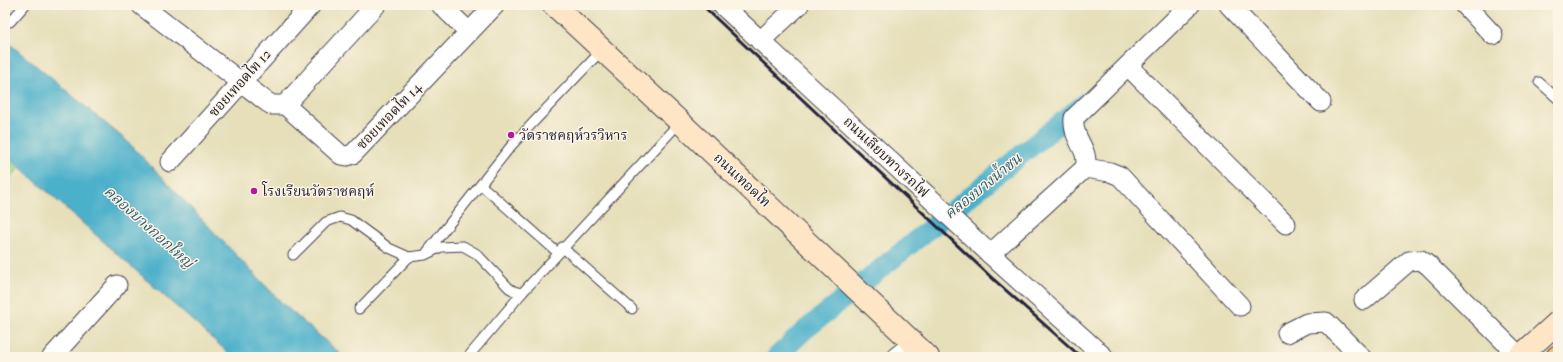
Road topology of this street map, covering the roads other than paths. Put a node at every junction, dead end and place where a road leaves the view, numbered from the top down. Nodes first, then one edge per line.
1 (25, 5) edge
2 (141, 5) edge
3 (310, 5) edge
4 (376, 5) edge
5 (441, 5) edge
6 (495, 5) edge
7 (554, 5) edge
8 (722, 5) edge
9 (798, 5) edge
10 (1190, 5) edge
11 (1229, 5) edge
12 (1466, 5) edge
13 (10, 22) dead end
14 (469, 32) junction
15 (1493, 35) dead end
16 (760, 41) junction
17 (602, 50) junction
18 (1128, 66) junction
19 (240, 82) junction
20 (1539, 82) dead end
21 (1558, 99) edge
22 (1321, 102) dead end
23 (278, 105) junction
24 (680, 122) junction
25 (170, 162) dead end
26 (1085, 168) junction
27 (481, 185) junction
28 (1286, 224) dead end
29 (560, 250) junction
30 (990, 254) junction
31 (293, 255) dead end
32 (425, 255) junction
33 (409, 256) junction
34 (117, 285) dead end
35 (522, 293) junction
36 (1364, 300) dead end
37 (1240, 306) dead end
38 (359, 309) dead end
39 (632, 309) dead end
40 (1558, 322) edge
41 (1288, 333) dead end
42 (921, 350) edge
43 (52, 357) edge
44 (468, 357) edge
45 (896, 357) edge
46 (1104, 357) edge
47 (1361, 357) edge
48 (1519, 357) edge

1 - 13 lane
2 - 19 street
3 - 19 street, ซอยเทอดไท 12
4 - 23 street
5 - 14 street
6 - 14 street, ซอยเทอดไท 14
7 - 17 main road, ถนนเทอดไท
8 - 16 street, ถนนเลียบทางรถไฟ
9 - 16 street
10 - 18 street
11 - 22 street
12 - 15 street
14 - 23 street, ซอยเทอดไท 14
16 - 30 street, ถนนเลียบทางรถไฟ
17 - 24 main road, ถนนเทอดไท
17 - 27 lane
18 - 26 street
18 - 28 street
19 - 23 street
19 - 25 street, ซอยเทอดไท 12
20 - 21 lane
24 - 29 lane
24 - 42 main road, ถนนเทอดไท
26 - 30 street
26 - 37 street
27 - 29 lane
27 - 32 lane
29 - 35 lane
29 - 39 lane
30 - 46 street, ถนนเลียบทางรถไฟ
31 - 33 lane
32 - 33 lane
32 - 35 lane
33 - 38 lane
34 - 43 street
35 - 44 lane
36 - 48 street
40 - 48 main road
41 - 47 street
42 - 45 street

